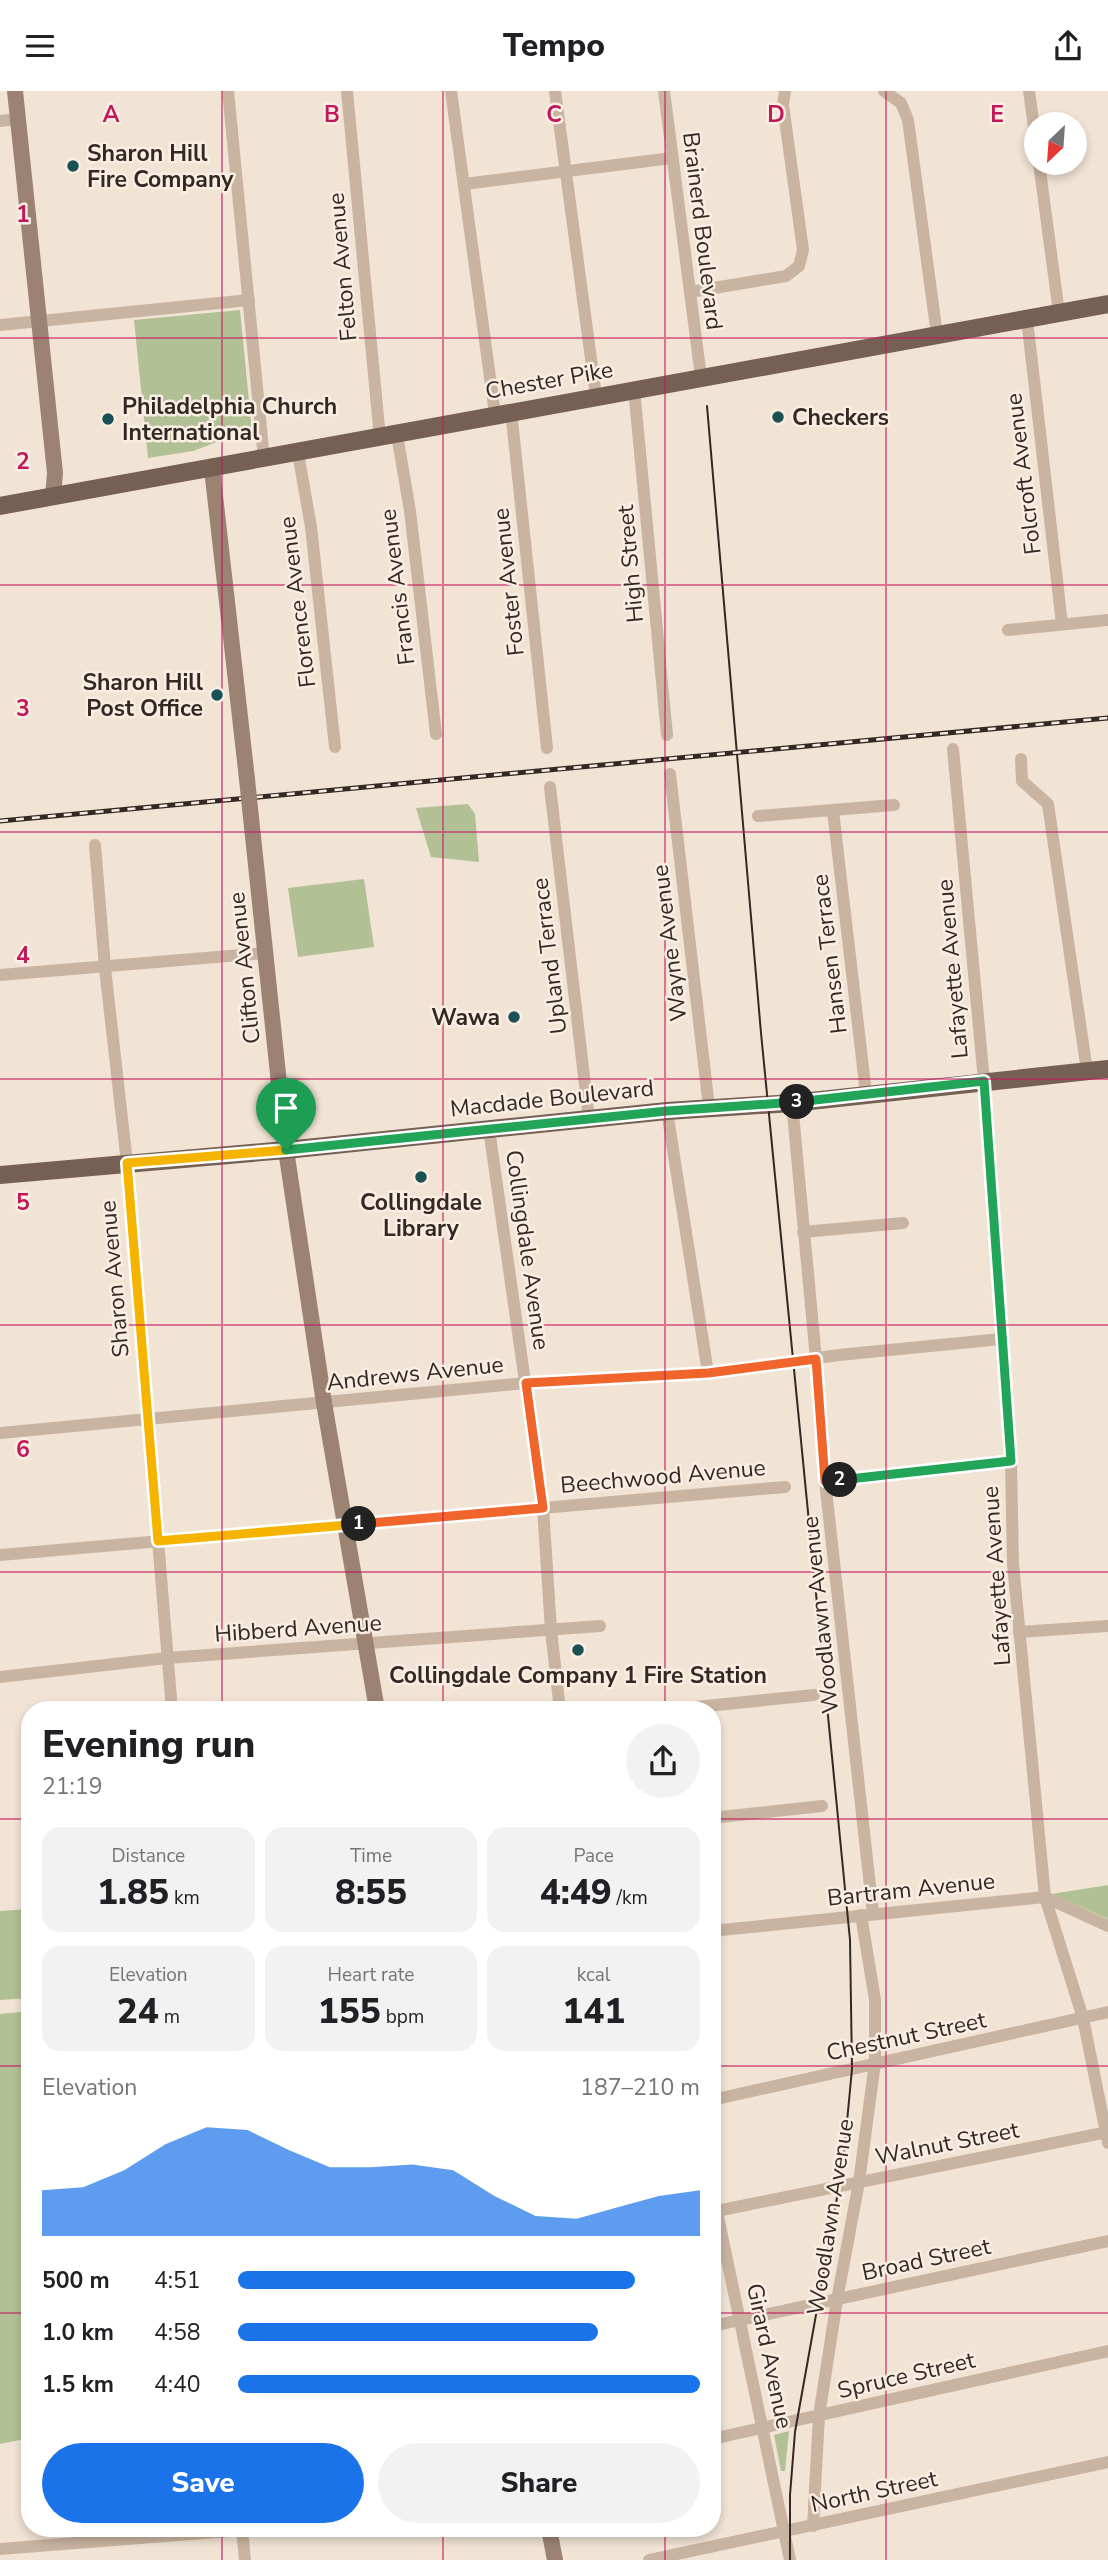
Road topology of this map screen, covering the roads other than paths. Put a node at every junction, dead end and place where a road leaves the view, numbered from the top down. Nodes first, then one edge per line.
1 (16, 91) edge
2 (228, 91) edge
3 (347, 91) edge
4 (451, 91) edge
5 (555, 91) edge
6 (664, 91) edge
7 (785, 91) edge
8 (1029, 91) edge
9 (885, 92) edge
10 (1032, 112) edge
11 (18, 119) junction
12 (0, 121) edge
13 (672, 158) junction
14 (566, 171) junction
15 (1041, 175) edge
16 (464, 184) junction
17 (690, 292) junction
18 (249, 300) junction
19 (1108, 304) edge
20 (1059, 313) junction
21 (1027, 319) junction
22 (40, 322) junction
23 (0, 325) edge
24 (937, 335) junction
25 (701, 377) junction
26 (634, 389) junction
27 (596, 396) junction
28 (503, 413) junction
29 (388, 436) junction
30 (298, 453) junction
31 (264, 459) junction
32 (212, 469) junction
33 (53, 497) junction
34 (0, 506) edge
35 (1108, 619) edge
36 (1062, 624) junction
37 (1008, 630) dead end
38 (436, 734) dead end
39 (667, 735) dead end
40 (335, 747) dead end
41 (547, 748) dead end
42 (953, 749) dead end
43 (1021, 759) dead end
44 (670, 774) dead end
45 (550, 787) dead end
46 (894, 805) dead end
47 (833, 811) junction
48 (758, 816) dead end
49 (95, 845) dead end
50 (266, 953) junction
51 (105, 968) junction
52 (0, 975) edge
53 (1108, 1069) edge
54 (1087, 1071) junction
55 (1108, 1077) edge
56 (984, 1081) junction
57 (866, 1093) junction
58 (792, 1103) junction
59 (709, 1107) junction
60 (667, 1111) junction
61 (589, 1119) junction
62 (489, 1129) junction
63 (286, 1150) junction
64 (127, 1163) junction
65 (0, 1175) edge
66 (903, 1223) dead end
67 (803, 1232) junction
68 (1002, 1339) junction
69 (816, 1359) junction
70 (708, 1373) junction
71 (526, 1383) junction
72 (324, 1403) junction
73 (149, 1420) junction
74 (0, 1433) edge
75 (1011, 1461) junction
76 (825, 1481) junction
77 (785, 1487) dead end
78 (543, 1508) junction
79 (347, 1525) junction
80 (158, 1541) junction
81 (0, 1555) edge
82 (600, 1626) dead end
83 (1108, 1626) edge
84 (551, 1630) junction
85 (1019, 1632) junction
86 (364, 1645) junction
87 (167, 1658) junction
88 (0, 1677) edge
89 (814, 1695) dead end
90 (171, 1701) edge
91 (375, 1701) edge
92 (559, 1701) edge
93 (721, 1704) edge
94 (822, 1806) dead end
95 (721, 1817) edge
96 (1045, 1897) junction
97 (867, 1914) junction
98 (1108, 1926) edge
99 (721, 1930) edge
100 (1108, 2012) edge
101 (1083, 2018) junction
102 (875, 2063) junction
103 (721, 2098) edge
104 (1107, 2136) edge
105 (859, 2182) junction
106 (721, 2210) edge
107 (721, 2236) edge
108 (1108, 2241) edge
109 (837, 2300) junction
110 (741, 2320) junction
111 (721, 2324) edge
112 (1108, 2351) edge
113 (820, 2416) junction
114 (764, 2429) junction
115 (721, 2437) edge
116 (1108, 2462) edge
117 (813, 2526) junction
118 (786, 2532) junction
119 (102, 2537) edge
120 (246, 2537) edge
121 (551, 2537) edge
122 (0, 2549) edge
123 (245, 2560) edge
124 (555, 2560) edge
125 (649, 2560) edge
126 (790, 2560) edge

1 - 11 street
2 - 18 street
3 - 29 street, Felton Avenue
4 - 16 street, Foster Avenue
5 - 14 street
6 - 13 street, Brainerd Boulevard
7 - 17 street
8 - 10 street
9 - 24 street
11 - 12 street
11 - 22 street
13 - 14 street
13 - 17 street, Brainerd Boulevard
14 - 16 street
14 - 27 street
15 - 20 street
16 - 28 street, Foster Avenue
17 - 25 street, Brainerd Boulevard
18 - 22 street
18 - 31 street
19 - 20 main road, Chester Pike
20 - 21 main road, Chester Pike
21 - 24 main road, Chester Pike
21 - 36 street, Folcroft Avenue
22 - 23 street
22 - 33 street
24 - 25 main road, Chester Pike
25 - 26 main road, Chester Pike
26 - 27 main road, Chester Pike
26 - 39 street, High Street
27 - 28 main road, Chester Pike
28 - 29 main road, Chester Pike
28 - 41 street, Foster Avenue
29 - 30 main road, Chester Pike
29 - 38 street, Francis Avenue
30 - 31 main road, Chester Pike
30 - 40 street, Florence Avenue
31 - 32 main road, Chester Pike
32 - 33 main road, Chester Pike
32 - 50 street, Clifton Avenue, bridge
33 - 34 main road, Chester Pike
35 - 36 street
36 - 37 street
42 - 56 street, Lafayette Avenue
43 - 54 street
44 - 59 street, Wayne Avenue
45 - 61 street, Upland Terrace
46 - 47 street
47 - 48 street
47 - 57 street, Hansen Terrace
49 - 51 street, Sharon Avenue
50 - 51 street
50 - 63 street, Clifton Avenue
51 - 52 street
51 - 64 street, Sharon Avenue
53 - 54 main road, Macdade Boulevard
53 - 55 street
54 - 56 main road, Macdade Boulevard
56 - 57 main road, Macdade Boulevard
56 - 68 street, Lafayette Avenue
57 - 58 main road, Macdade Boulevard
58 - 59 main road, Macdade Boulevard
58 - 67 street, Woodlawn Avenue
59 - 60 main road, Macdade Boulevard
60 - 61 main road, Macdade Boulevard
60 - 70 street
61 - 62 main road, Macdade Boulevard
62 - 63 main road, Macdade Boulevard
62 - 71 street, Collingdale Avenue
63 - 64 main road, Macdade Boulevard
63 - 72 street, Clifton Avenue
64 - 65 main road, Macdade Boulevard
64 - 73 street, Sharon Avenue
66 - 67 street
67 - 69 street, Woodlawn Avenue
68 - 69 street, Andrews Avenue
68 - 75 street, Lafayette Avenue
69 - 70 street, Andrews Avenue
69 - 76 street, Woodlawn Avenue
70 - 71 street, Andrews Avenue
71 - 72 street, Andrews Avenue
71 - 78 street, Collingdale Avenue
72 - 73 street, Andrews Avenue
72 - 79 street, Clifton Avenue
73 - 74 street, Andrews Avenue
73 - 80 street, Sharon Avenue
75 - 76 street
75 - 85 street, Lafayette Avenue
76 - 97 street, Woodlawn Avenue
77 - 78 street, Beechwood Avenue
78 - 79 street, Beechwood Avenue
78 - 84 street, Collingdale Avenue
79 - 80 street, Beechwood Avenue
79 - 86 street, Clifton Avenue
80 - 81 street, Beechwood Avenue
80 - 87 street, Sharon Avenue
82 - 84 street, Hibberd Avenue
83 - 85 street
84 - 86 street, Hibberd Avenue
84 - 92 street, Collingdale Avenue
85 - 96 street, Lafayette Avenue
86 - 87 street, Hibberd Avenue
86 - 91 street, Clifton Avenue
87 - 88 street, Hibberd Avenue
87 - 90 street, Sharon Avenue
89 - 93 street
94 - 95 street
96 - 97 street, Bartram Avenue
96 - 98 street
96 - 101 street, Lafayette Avenue
97 - 99 street, Bartram Avenue
97 - 102 street, Woodlawn Avenue
100 - 101 street, Chestnut Street
101 - 102 street, Chestnut Street
101 - 104 street, Lafayette Avenue
102 - 103 street, Chestnut Street
102 - 105 street, Woodlawn Avenue
104 - 105 street, Walnut Street
105 - 106 street, Walnut Street
105 - 109 street, Woodlawn Avenue
107 - 110 street, Girard Avenue
108 - 109 street, Broad Street
109 - 110 street, Broad Street
109 - 113 street, Woodlawn Avenue
110 - 111 street, Broad Street
110 - 114 street, Girard Avenue
112 - 113 street, Spruce Street
113 - 114 street, Spruce Street
113 - 117 street, Woodlawn Avenue
114 - 115 street, Spruce Street
114 - 118 street, Girard Avenue
116 - 117 street, North Street
117 - 118 street, North Street
118 - 125 street, North Street
118 - 126 street, Girard Avenue
119 - 122 street
120 - 123 street
121 - 124 street

